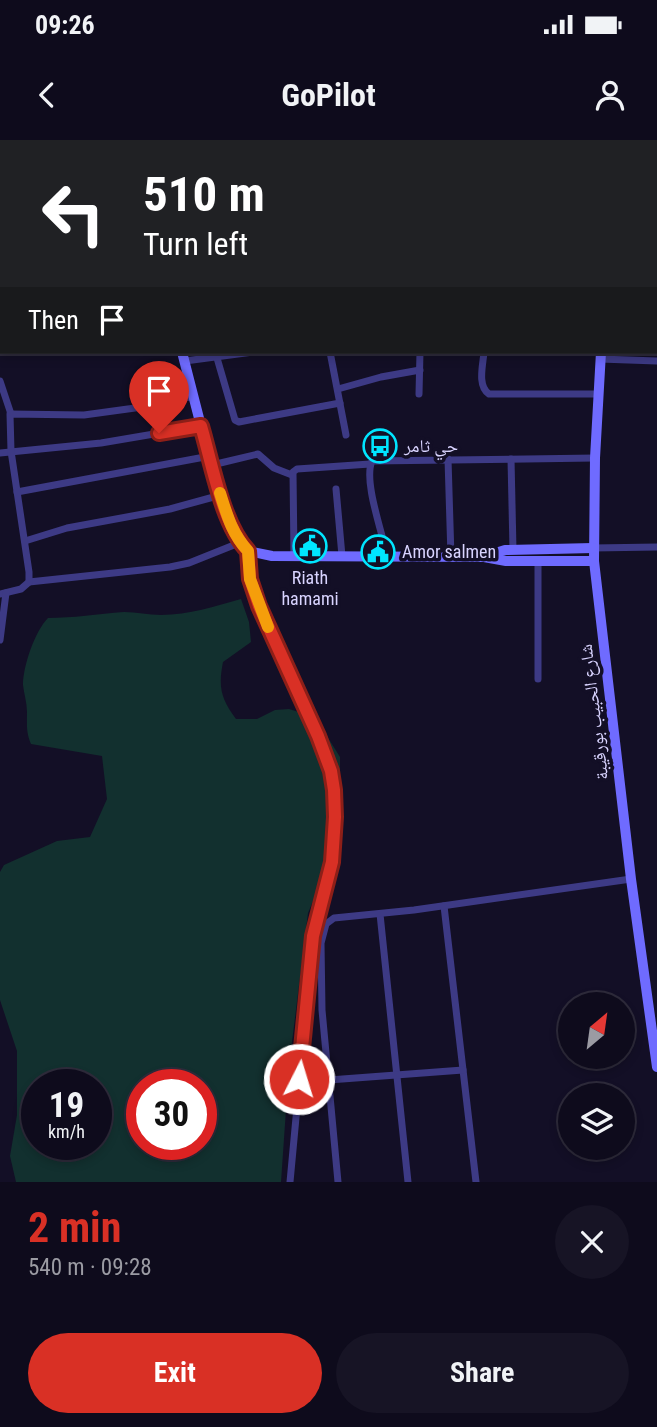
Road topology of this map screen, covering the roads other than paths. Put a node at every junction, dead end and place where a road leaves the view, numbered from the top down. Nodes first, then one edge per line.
1 (241, 354) edge
2 (330, 354) edge
3 (420, 354) edge
4 (484, 354) edge
5 (184, 356) edge
6 (600, 356) edge
7 (217, 358) junction
8 (657, 361) edge
9 (420, 370) junction
10 (0, 381) edge
11 (338, 389) junction
12 (419, 394) dead end
13 (598, 394) junction
14 (193, 396) junction
15 (340, 403) junction
16 (11, 414) junction
17 (201, 426) junction
18 (346, 435) dead end
19 (11, 451) junction
20 (0, 453) edge
21 (595, 458) junction
22 (511, 459) junction
23 (211, 460) junction
24 (448, 460) junction
25 (370, 464) junction
26 (292, 475) junction
27 (336, 489) dead end
28 (18, 492) junction
29 (221, 495) junction
30 (25, 541) junction
31 (243, 547) junction
32 (657, 547) edge
33 (593, 548) junction
34 (513, 550) junction
35 (294, 556) junction
36 (342, 556) junction
37 (387, 556) junction
38 (451, 557) junction
39 (484, 557) junction
40 (538, 561) junction
41 (593, 561) junction
42 (29, 582) junction
43 (3, 594) edge
44 (0, 640) edge
45 (538, 678) dead end
46 (631, 879) junction
47 (444, 906) junction
48 (380, 914) junction
49 (657, 1067) edge
50 (463, 1070) junction
51 (396, 1075) junction
52 (330, 1080) junction
53 (290, 1182) edge
54 (338, 1182) edge
55 (408, 1182) edge
56 (475, 1182) edge

1 - 7 street
2 - 11 street
3 - 9 street
4 - 13 street
5 - 7 street
5 - 14 main road
6 - 8 street
6 - 13 main road, شارع الحبيب بورقيبة
7 - 15 street
9 - 11 street
9 - 12 street
10 - 16 street
11 - 15 street
13 - 21 main road, شارع الحبيب بورقيبة
14 - 16 street
14 - 17 main road
15 - 18 street
16 - 19 street
17 - 19 street
17 - 23 main road
19 - 20 street
19 - 28 street
21 - 22 street
21 - 33 main road, شارع الحبيب بورقيبة
22 - 24 street
22 - 34 street
23 - 26 street
23 - 28 street
23 - 29 main road
24 - 25 street
24 - 38 street
25 - 26 street
25 - 37 street
26 - 35 street
27 - 36 street
28 - 30 street
29 - 30 street
29 - 31 main road
30 - 42 street
31 - 35 main road
31 - 42 street
31 - 53 street
32 - 33 street
33 - 34 main road
33 - 41 main road, شارع الحبيب بورقيبة
34 - 39 main road
35 - 36 main road
36 - 37 main road
37 - 38 main road
38 - 39 main road
39 - 40 main road
40 - 41 main road
40 - 45 street
41 - 46 main road, شارع الحبيب بورقيبة
42 - 43 street
43 - 44 street
46 - 47 street
46 - 49 main road, شارع الحبيب بورقيبة
47 - 48 street
47 - 50 street
48 - 51 street
48 - 52 street
50 - 51 street
50 - 56 street
51 - 52 street
51 - 55 street
52 - 54 street

